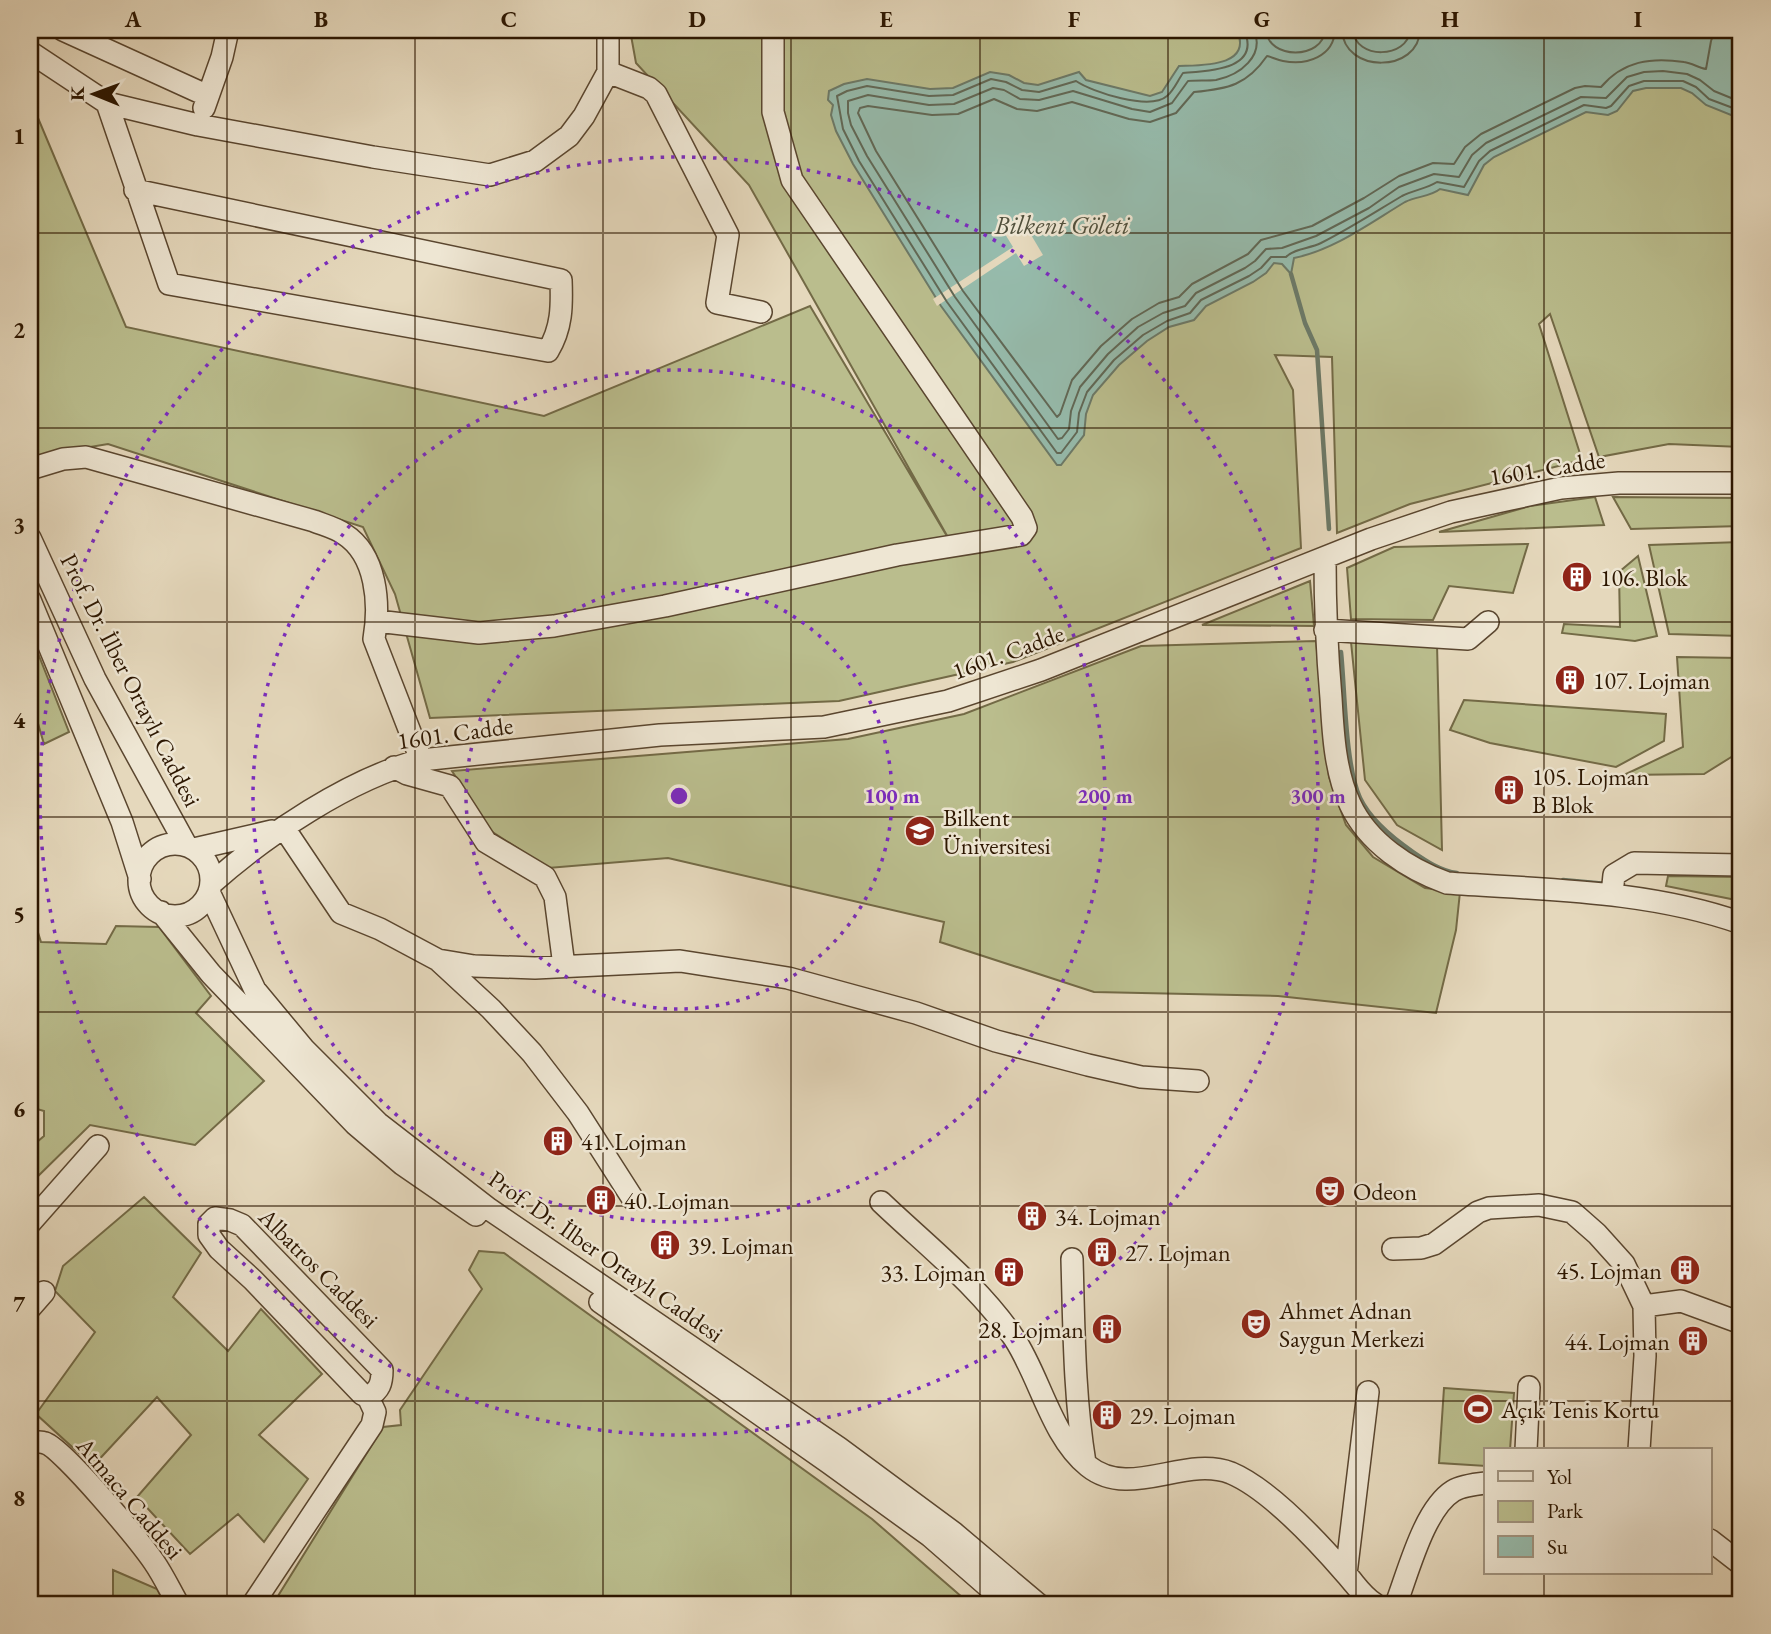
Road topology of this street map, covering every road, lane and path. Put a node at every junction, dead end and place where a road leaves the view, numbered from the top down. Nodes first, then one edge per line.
1 (63, 30) edge
2 (228, 30) edge
3 (608, 30) edge
4 (773, 30) edge
5 (31, 55) edge
6 (608, 72) junction
7 (208, 96) junction
8 (107, 103) junction
9 (198, 125) junction
10 (135, 190) junction
11 (761, 312) dead end
12 (30, 470) edge
13 (1741, 484) edge
14 (30, 538) edge
15 (1325, 559) junction
16 (30, 600) edge
17 (377, 621) junction
18 (1488, 622) dead end
19 (1325, 630) junction
20 (74, 633) junction
21 (48, 645) junction
22 (110, 707) junction
23 (81, 723) junction
24 (421, 760) junction
25 (394, 767) junction
26 (284, 828) junction
27 (190, 847) junction
28 (1741, 865) edge
29 (140, 879) junction
30 (1613, 886) junction
31 (210, 888) junction
32 (161, 912) junction
33 (1741, 923) edge
34 (438, 960) junction
35 (564, 966) junction
36 (1198, 1081) dead end
37 (97, 1146) dead end
38 (632, 1199) dead end
39 (881, 1202) dead end
40 (30, 1223) edge
41 (1393, 1249) dead end
42 (1072, 1259) dead end
43 (1644, 1306) junction
44 (1741, 1323) edge
45 (1529, 1387) dead end
46 (1368, 1392) dead end
47 (368, 1397) junction
48 (30, 1444) edge
49 (1526, 1448) edge
50 (1639, 1448) edge
51 (1085, 1464) junction
52 (1484, 1484) edge
53 (1712, 1542) edge
54 (1740, 1562) edge
55 (1346, 1574) junction
56 (178, 1604) edge
57 (253, 1604) edge
58 (1009, 1604) edge
59 (1038, 1604) edge
60 (1375, 1604) edge
61 (1396, 1604) edge

1 - 5 street
1 - 7 street
2 - 7 street
3 - 6 street
4 - 17 street
5 - 8 street
6 - 9 street
6 - 11 street
7 - 9 street
8 - 9 street
8 - 10 street
10 - 10 street
12 - 17 street
13 - 15 street, 1601. Cadde
14 - 20 street, Prof. Dr. İlber Ortaylı Caddesi
15 - 19 street
15 - 24 street, 1601. Cadde
16 - 21 street, Prof. Dr. İlber Ortaylı Caddesi
17 - 24 street
18 - 19 street
19 - 30 street
20 - 21 street
20 - 22 street, Prof. Dr. İlber Ortaylı Caddesi
21 - 23 street, Prof. Dr. İlber Ortaylı Caddesi
22 - 23 street
22 - 27 street, Prof. Dr. İlber Ortaylı Caddesi
23 - 29 street, Prof. Dr. İlber Ortaylı Caddesi
24 - 25 street, 1601. Cadde
25 - 26 street, 1601. Cadde
25 - 35 street
26 - 27 street, 1601. Cadde
26 - 31 street, 1601. Cadde
26 - 34 street
27 - 29 street, Prof. Dr. İlber Ortaylı Caddesi
27 - 31 street, Prof. Dr. İlber Ortaylı Caddesi
28 - 30 street
29 - 32 street, Prof. Dr. İlber Ortaylı Caddesi
30 - 33 street
31 - 32 street
31 - 59 street, Prof. Dr. İlber Ortaylı Caddesi
32 - 58 street, Prof. Dr. İlber Ortaylı Caddesi
34 - 35 street
34 - 38 street
35 - 36 street
37 - 40 street
39 - 51 street
41 - 43 street
42 - 51 street
43 - 44 street
43 - 50 street
45 - 49 street
46 - 55 street
47 - 47 street, Albatros Caddesi
47 - 57 street, Albatros Caddesi
48 - 56 street, Atmaca Caddesi
51 - 55 street
52 - 61 street
53 - 54 street
55 - 60 street

